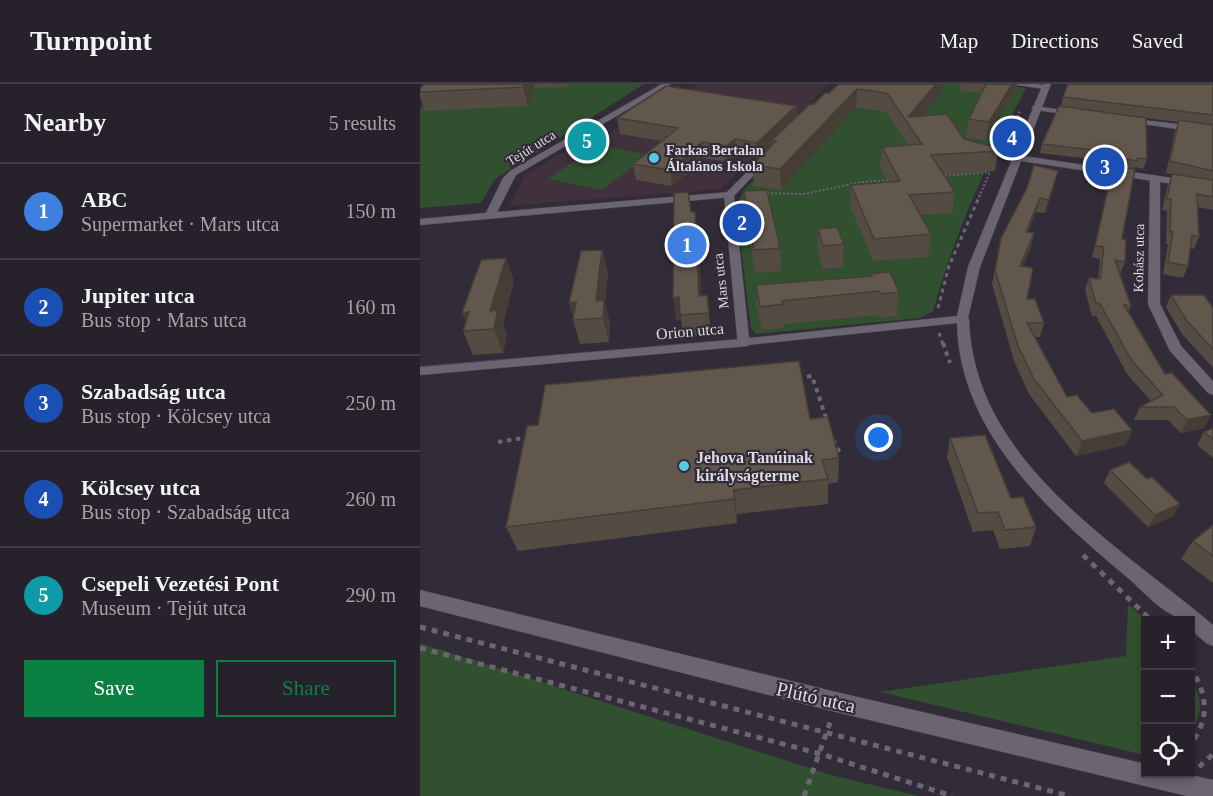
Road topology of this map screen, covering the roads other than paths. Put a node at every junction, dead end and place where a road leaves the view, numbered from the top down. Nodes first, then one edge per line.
1 (667, 84) edge
2 (1013, 84) edge
3 (1046, 86) edge
4 (1036, 108) junction
5 (1083, 114) edge
6 (1118, 119) edge
7 (1213, 131) edge
8 (772, 152) edge
9 (1017, 158) junction
10 (1155, 178) junction
11 (1213, 187) edge
12 (729, 195) junction
13 (490, 216) junction
14 (420, 222) edge
15 (963, 318) junction
16 (743, 343) junction
17 (420, 371) edge
18 (1213, 390) edge
19 (420, 598) edge
20 (1213, 637) edge
21 (1213, 792) edge

1 - 13 street, Tejút utca
2 - 3 street
3 - 4 street
4 - 5 street
4 - 9 street
6 - 7 street
8 - 12 street
9 - 10 street
9 - 15 street
10 - 11 street
10 - 18 street, Kohász utca
12 - 13 street
12 - 16 street, Mars utca
13 - 14 street
15 - 16 street, Orion utca
15 - 20 street
16 - 17 street, Orion utca
19 - 21 street, Plútó utca

